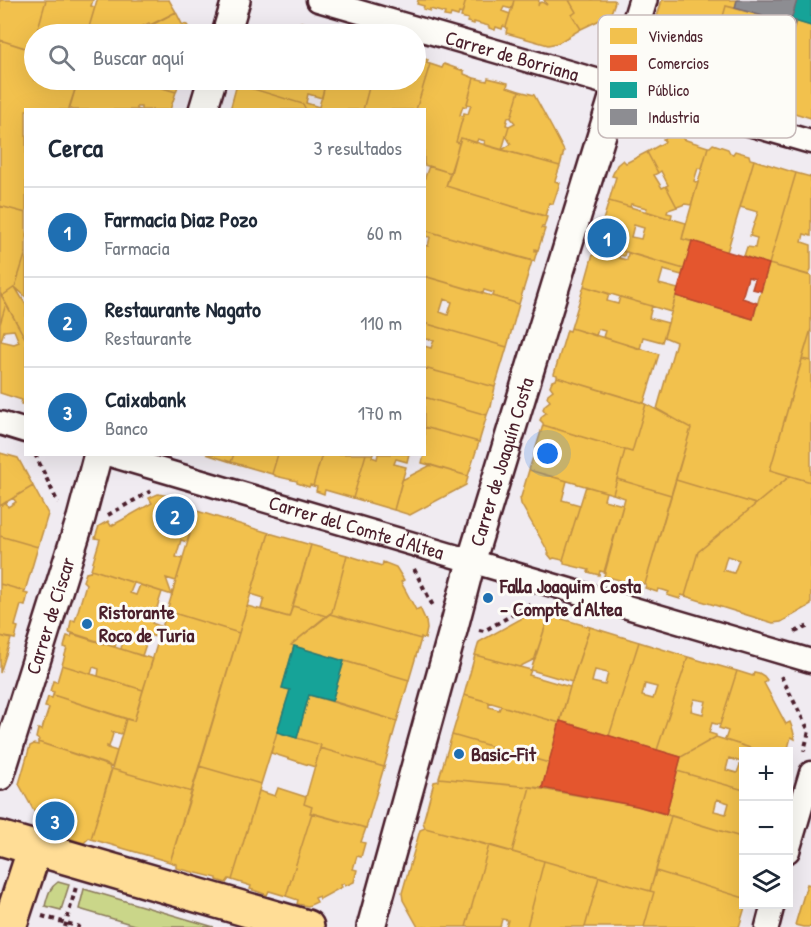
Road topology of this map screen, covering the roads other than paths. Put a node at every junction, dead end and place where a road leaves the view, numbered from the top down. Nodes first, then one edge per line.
1 (236, 0) edge
2 (318, 0) edge
3 (643, 0) edge
4 (638, 15) edge
5 (229, 24) edge
6 (401, 24) edge
7 (426, 31) edge
8 (598, 81) edge
9 (209, 90) edge
10 (204, 108) edge
11 (601, 138) edge
12 (796, 138) edge
13 (811, 142) edge
14 (0, 423) edge
15 (24, 430) edge
16 (97, 456) edge
17 (114, 456) edge
18 (471, 562) junction
19 (811, 662) edge
20 (811, 773) edge
21 (0, 776) edge
22 (793, 837) edge
23 (0, 838) edge
24 (34, 848) junction
25 (771, 909) edge
26 (9, 927) edge
27 (306, 927) edge
28 (371, 927) edge
29 (766, 927) edge

1 - 5 street
2 - 6 street, Carrer de Borriana
3 - 4 street, Carrer de Joaquín Costa
7 - 8 street, Carrer de Borriana
9 - 10 street
11 - 18 street, Carrer de Joaquín Costa
12 - 13 street, Carrer de Borriana
14 - 15 street
16 - 21 street, Carrer de Císcar
17 - 18 street, Carrer del Comte d'Altea
18 - 19 street, Carrer del Comte d'Altea
18 - 28 street, Carrer de Joaquín Costa
20 - 22 street
23 - 24 main road
24 - 26 main road
24 - 27 main road
25 - 29 street

